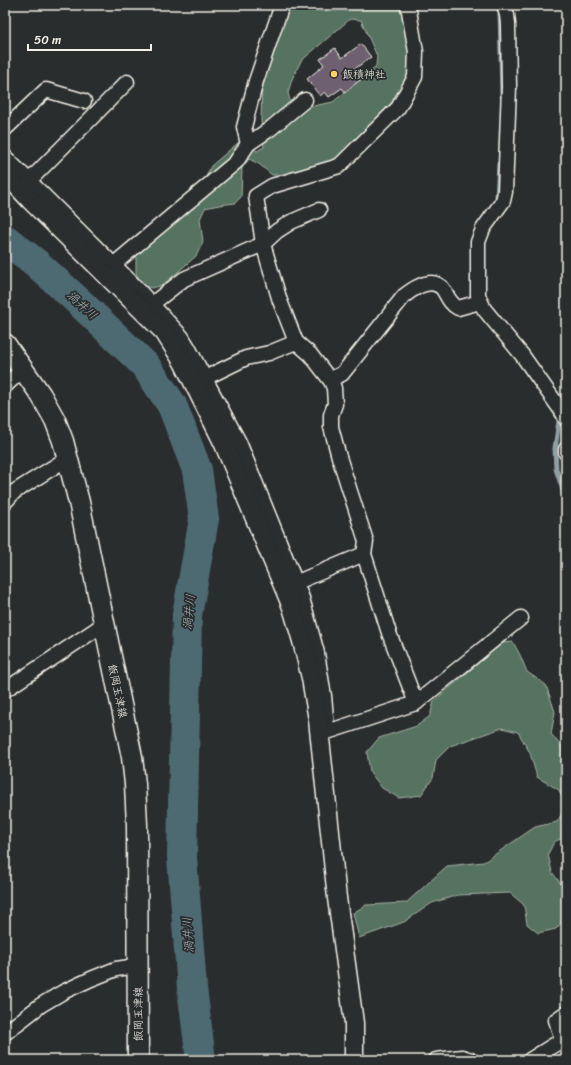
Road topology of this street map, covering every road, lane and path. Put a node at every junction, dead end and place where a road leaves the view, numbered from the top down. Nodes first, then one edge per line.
1 (282, 5) edge
2 (408, 5) edge
3 (504, 5) edge
4 (127, 82) dead end
5 (305, 100) dead end
6 (84, 101) dead end
7 (5, 129) edge
8 (248, 144) junction
9 (5, 157) edge
10 (5, 173) edge
11 (29, 181) junction
12 (319, 210) dead end
13 (263, 244) junction
14 (113, 264) junction
15 (480, 302) junction
16 (152, 304) junction
17 (296, 342) junction
18 (5, 344) edge
19 (23, 369) junction
20 (205, 378) junction
21 (330, 379) junction
22 (5, 386) edge
23 (566, 419) edge
24 (566, 449) edge
25 (566, 452) edge
26 (68, 458) junction
27 (5, 502) edge
28 (364, 554) junction
29 (295, 583) junction
30 (521, 618) dead end
31 (104, 624) junction
32 (5, 690) edge
33 (416, 703) junction
34 (327, 732) junction
35 (324, 772) junction
36 (137, 966) junction
37 (566, 1013) edge
38 (5, 1033) edge
39 (138, 1060) edge
40 (354, 1060) edge
41 (436, 1060) edge
42 (471, 1060) edge
43 (530, 1060) edge

1 - 8 street
2 - 13 street
3 - 15 street
4 - 11 street
5 - 8 street
6 - 7 street
8 - 14 street
9 - 11 street
10 - 35 street
11 - 14 street
12 - 13 street
13 - 16 street
13 - 17 street
14 - 16 street
15 - 21 street
15 - 23 street
16 - 20 street
17 - 20 street
17 - 21 street
18 - 19 main road, 飯岡玉津線
19 - 22 street
19 - 26 main road, 飯岡玉津線
20 - 29 street
21 - 28 street
24 - 25 street
26 - 27 street
26 - 31 main road, 飯岡玉津線
28 - 29 street
28 - 33 street
29 - 34 street
30 - 33 street
31 - 32 street
31 - 36 main road, 飯岡玉津線
33 - 34 street
34 - 35 street
35 - 40 street
36 - 38 street
36 - 39 main road, 飯岡玉津線
37 - 43 street
41 - 42 street

